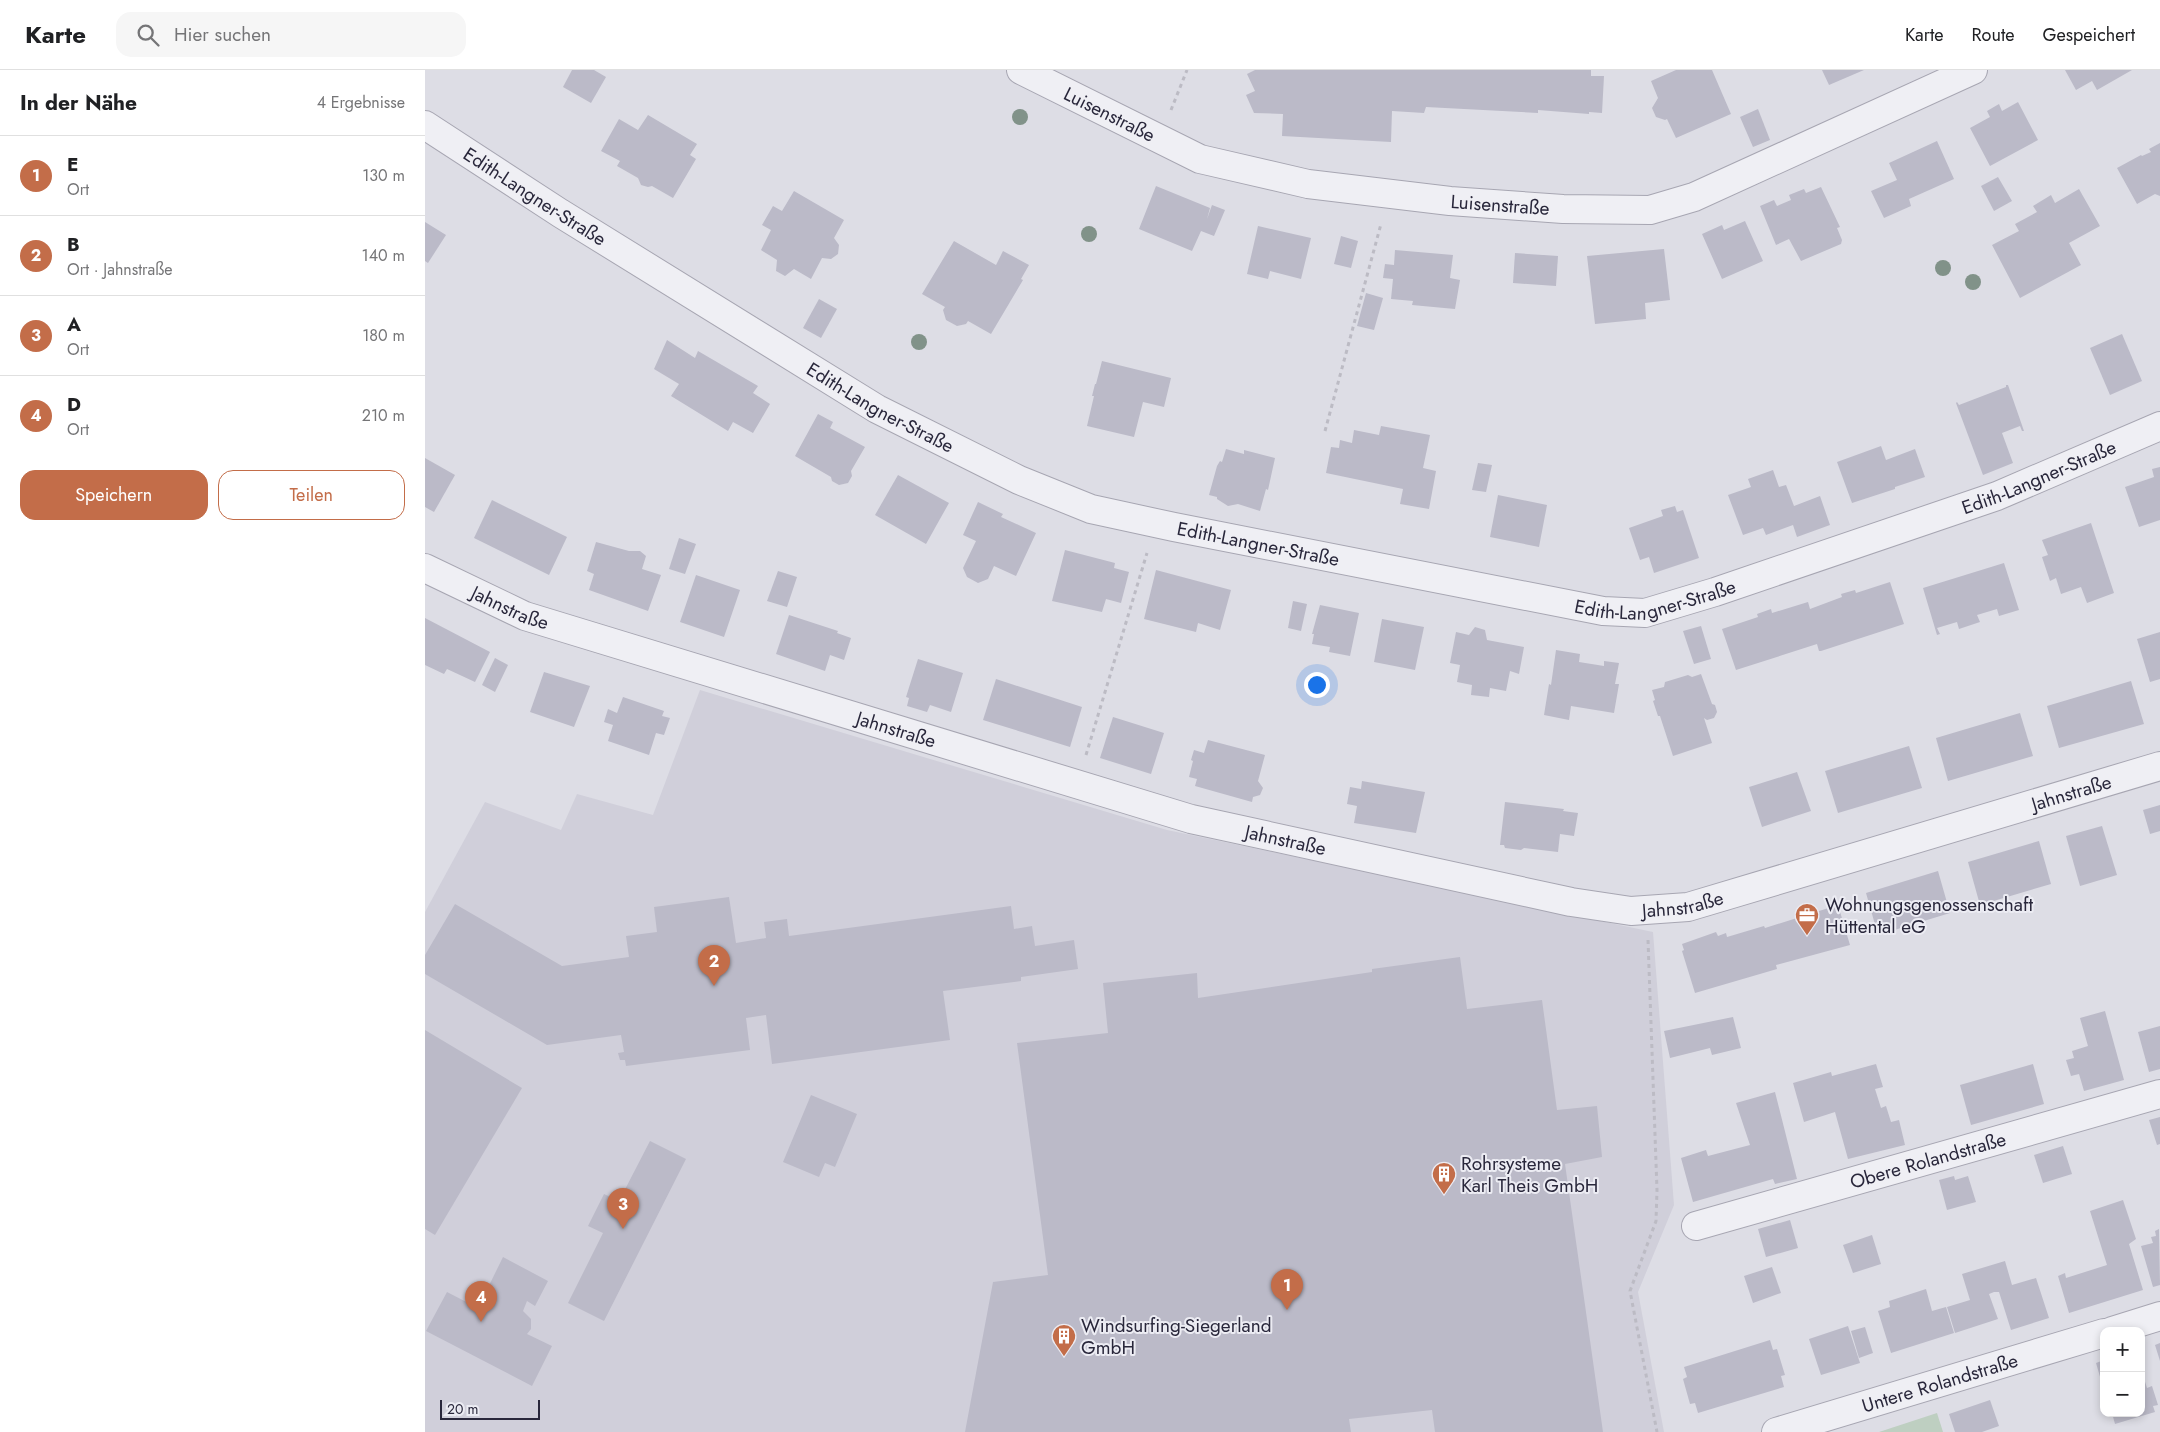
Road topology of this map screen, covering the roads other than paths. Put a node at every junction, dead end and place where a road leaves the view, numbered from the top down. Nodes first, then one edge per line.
1 (1021, 70) edge
2 (1973, 70) edge
3 (425, 125) edge
4 (2160, 426) edge
5 (425, 568) edge
6 (2160, 766) edge
7 (2160, 1094) edge
8 (1696, 1226) dead end
9 (2160, 1316) edge
10 (2125, 1327) edge
11 (2100, 1334) edge
12 (1776, 1432) edge

1 - 2 street, Luisenstraße
3 - 4 street, Edith-Langner-Straße
5 - 6 street, Jahnstraße
7 - 8 street, Obere Rolandstraße
9 - 10 street
11 - 12 street, Untere Rolandstraße

